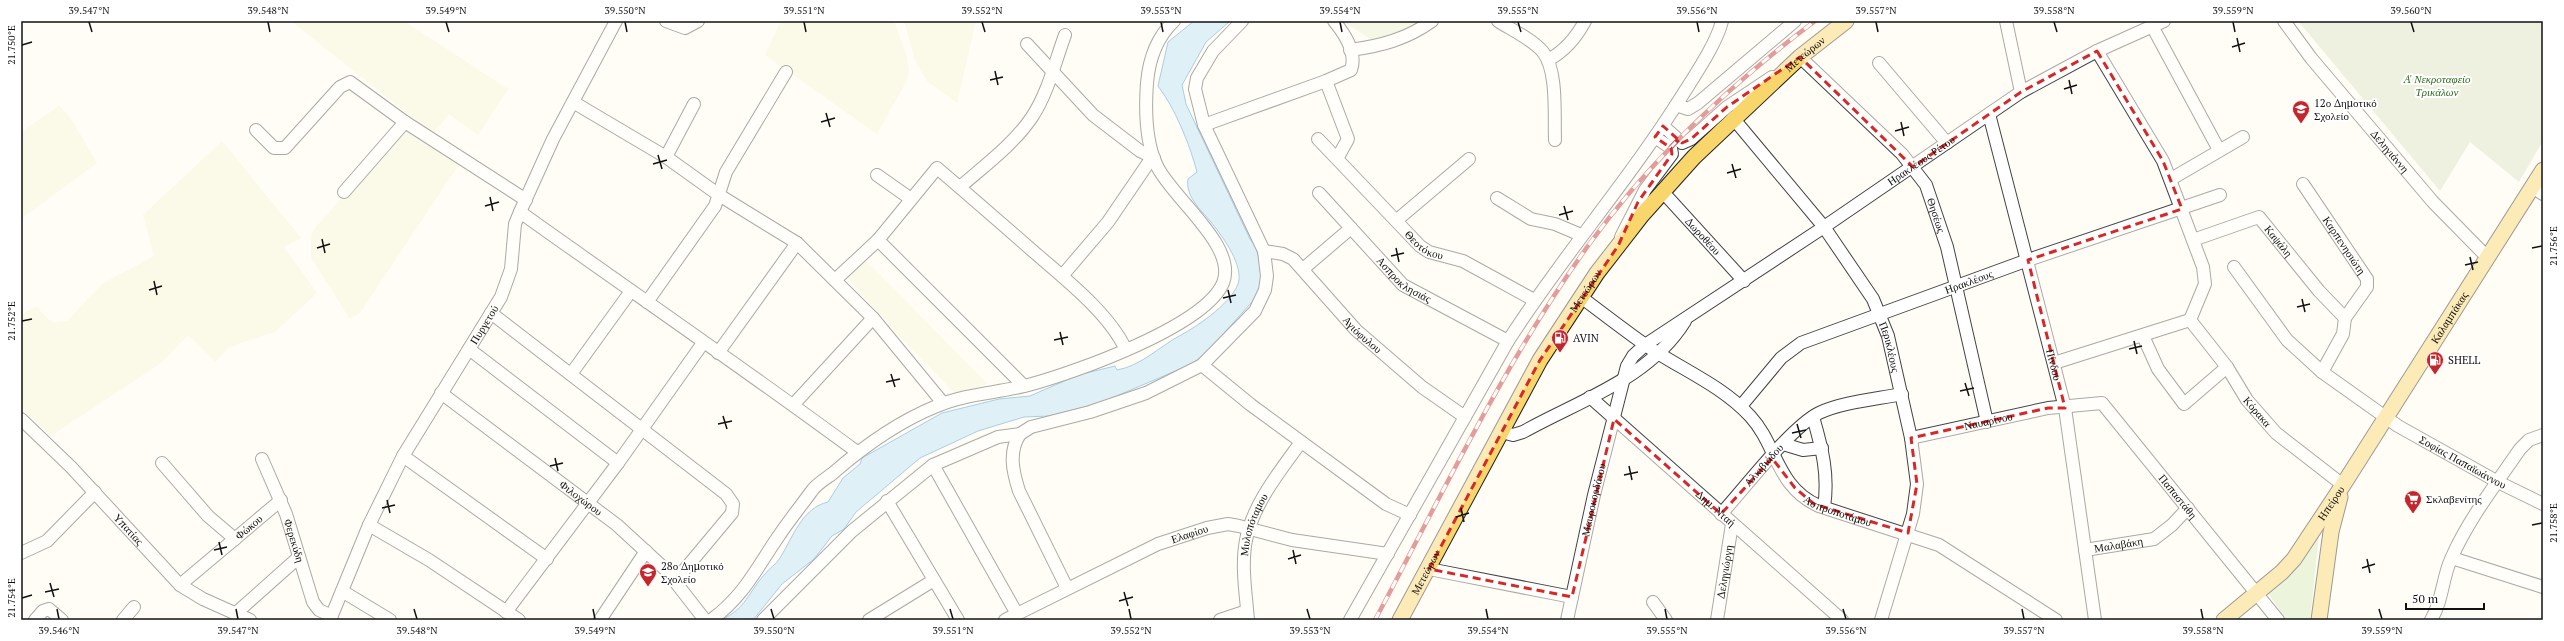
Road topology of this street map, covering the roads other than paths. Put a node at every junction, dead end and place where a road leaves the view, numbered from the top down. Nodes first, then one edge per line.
1 (616, 21) edge
2 (666, 21) edge
3 (698, 21) edge
4 (1174, 21) edge
5 (1242, 21) edge
6 (1334, 21) edge
7 (1432, 21) edge
8 (1498, 21) edge
9 (1585, 21) edge
10 (1722, 21) edge
11 (1795, 21) edge
12 (1846, 21) edge
13 (2006, 21) edge
14 (2164, 21) edge
15 (2284, 21) edge
16 (2152, 26) junction
17 (1065, 35) dead end
18 (1027, 44) dead end
19 (1350, 50) junction
20 (2097, 51) junction
21 (1797, 59) junction
22 (1548, 60) junction
23 (1879, 63) dead end
24 (786, 72) dead end
25 (1052, 72) junction
26 (1326, 81) junction
27 (2021, 92) junction
28 (573, 102) junction
29 (694, 104) dead end
30 (1676, 105) junction
31 (1989, 114) junction
32 (1733, 118) junction
33 (406, 122) junction
34 (1204, 125) junction
35 (1663, 126) junction
36 (256, 130) dead end
37 (1655, 137) junction
38 (2243, 137) dead end
39 (1318, 139) dead end
40 (1555, 140) dead end
41 (1947, 143) junction
42 (2219, 150) junction
43 (666, 157) junction
44 (1338, 157) junction
45 (1152, 158) junction
46 (1469, 159) dead end
47 (1913, 166) junction
48 (2543, 170) edge
49 (878, 175) dead end
50 (2171, 179) junction
51 (2303, 184) dead end
52 (960, 187) junction
53 (1662, 191) junction
54 (2538, 191) edge
55 (344, 192) dead end
56 (1319, 193) dead end
57 (719, 195) junction
58 (2220, 196) dead end
59 (1498, 198) dead end
60 (911, 199) junction
61 (526, 200) junction
62 (2182, 209) junction
63 (520, 212) junction
64 (1397, 220) junction
65 (1824, 227) junction
66 (1351, 228) junction
67 (1581, 235) junction
68 (878, 240) junction
69 (2193, 240) junction
70 (797, 243) junction
71 (1618, 246) junction
72 (1264, 251) junction
73 (2487, 257) junction
74 (2028, 260) junction
75 (2234, 267) dead end
76 (1303, 269) junction
77 (1062, 276) junction
78 (835, 280) junction
79 (1744, 281) junction
80 (1957, 286) junction
81 (631, 291) junction
82 (1581, 297) junction
83 (1534, 300) junction
84 (647, 302) junction
85 (491, 313) junction
86 (1881, 314) junction
87 (873, 318) junction
88 (1687, 318) junction
89 (2345, 318) junction
90 (2190, 320) junction
91 (2143, 336) junction
92 (1508, 341) junction
93 (703, 343) junction
94 (1645, 345) junction
95 (468, 349) junction
96 (1126, 350) junction
97 (718, 353) junction
98 (1660, 353) junction
99 (2054, 363) junction
100 (1202, 365) junction
101 (2227, 367) junction
102 (2322, 372) junction
103 (571, 374) junction
104 (1624, 380) junction
105 (1024, 386) junction
106 (441, 393) junction
107 (1902, 394) junction
108 (1590, 397) junction
109 (943, 403) junction
110 (794, 404) junction
111 (1740, 406) junction
112 (2065, 408) junction
113 (1465, 417) junction
114 (1814, 417) junction
115 (2385, 417) junction
116 (1614, 418) junction
117 (1987, 422) junction
118 (23, 425) edge
119 (642, 430) junction
120 (1502, 432) junction
121 (1020, 434) junction
122 (2543, 435) edge
123 (1911, 438) junction
124 (1301, 442) junction
125 (1784, 444) junction
126 (1822, 448) junction
127 (856, 452) junction
128 (403, 456) junction
129 (1773, 456) junction
130 (262, 460) dead end
131 (162, 463) dead end
132 (618, 463) junction
133 (933, 465) junction
134 (2498, 482) junction
135 (2343, 485) junction
136 (95, 492) junction
137 (281, 500) junction
138 (887, 501) junction
139 (588, 504) junction
140 (2543, 504) edge
141 (1824, 508) junction
142 (2188, 508) junction
143 (1722, 514) junction
144 (1410, 515) junction
145 (1732, 524) junction
146 (369, 525) junction
147 (1249, 530) junction
148 (1908, 533) junction
149 (235, 539) junction
150 (2086, 550) junction
151 (646, 551) junction
152 (21, 553) edge
153 (1388, 554) junction
154 (300, 557) junction
155 (2452, 558) junction
156 (547, 559) junction
157 (1429, 569) junction
158 (676, 580) junction
159 (934, 580) junction
160 (180, 585) junction
161 (2543, 587) edge
162 (1067, 588) junction
163 (342, 591) junction
164 (2257, 593) junction
165 (1572, 597) junction
166 (1653, 602) dead end
167 (134, 607) dead end
168 (506, 612) junction
169 (235, 614) junction
170 (1017, 614) junction
171 (1247, 615) edge
172 (331, 618) edge
173 (35, 620) edge
174 (62, 620) edge
175 (123, 620) edge
176 (250, 620) edge
177 (390, 620) edge
178 (519, 620) edge
179 (600, 620) edge
180 (705, 620) edge
181 (711, 620) edge
182 (762, 620) edge
183 (869, 620) edge
184 (958, 620) edge
185 (1005, 620) edge
186 (1220, 620) edge
187 (1350, 620) edge
188 (1400, 620) edge
189 (1567, 620) edge
190 (1666, 620) edge
191 (1718, 620) edge
192 (1842, 620) edge
193 (1881, 620) edge
194 (2056, 620) edge
195 (2095, 620) edge
196 (2224, 620) edge
197 (2278, 620) edge
198 (2319, 620) edge
199 (2432, 620) edge

1 - 28 street, Πυργετού
2 - 3 street
4 - 45 street
5 - 34 street
6 - 19 street
7 - 19 street
8 - 22 street
9 - 22 street
10 - 30 street
11 - 30 street
12 - 21 main road, Μετεώρων
13 - 27 street
14 - 16 street, Ηρακλέους Ρέτου
15 - 73 street, Δεληγιάννη
16 - 20 street, Ηρακλέους Ρέτου
16 - 42 street
17 - 25 street
18 - 25 street
19 - 26 street
20 - 27 street, Ηρακλέους Ρέτου
20 - 50 street
21 - 32 main road, Μετεώρων
21 - 35 street
21 - 47 street, Θησέως
22 - 40 street
23 - 41 street
24 - 57 street
25 - 45 street
25 - 52 street
26 - 34 street
26 - 44 street
27 - 31 street, Ηρακλέους Ρέτου
28 - 43 street
28 - 61 street, Πυργετού
29 - 43 street
30 - 35 street
31 - 41 street, Ηρακλέους Ρέτου
31 - 74 street, Πίνδου
32 - 53 main road, Μετεώρων
32 - 65 street, Περικλέους
33 - 36 street
33 - 55 street
33 - 61 street
34 - 72 street
35 - 37 street
37 - 67 street
37 - 71 street
38 - 42 street
39 - 44 street, Θεοτόκου
41 - 47 street, Ηρακλέους Ρέτου
42 - 50 street
43 - 57 street
44 - 64 street, Θεοτόκου
45 - 77 street
45 - 96 street
46 - 64 street
47 - 65 street, Ηρακλέους Ρέτου
47 - 80 street, Θησέως
48 - 54 main road, Καλαμπάκας
49 - 60 street
50 - 62 street
51 - 89 street, Καρπενησιώτη
52 - 60 street
52 - 77 street
53 - 71 main road, Μετεώρων
53 - 79 street, Δωροθέου
54 - 73 main road, Καλαμπάκας
56 - 66 street, Ασπροκλησιάς
57 - 70 street
57 - 84 street
58 - 62 street, Ηρακλέους
59 - 67 street
60 - 68 street
61 - 63 street, Πυργετού
62 - 69 street
62 - 74 street, Ηρακλέους
63 - 81 street
63 - 85 street, Πυργετού
64 - 83 street, Θεοτόκου
65 - 79 street, Ηρακλέους Ρέτου
65 - 86 street, Περικλέους
66 - 76 street
66 - 92 street, Ασπροκλησιάς
67 - 83 street
68 - 78 street
68 - 105 street
69 - 89 street, Καψάλη
69 - 90 street
70 - 78 street
70 - 97 street
71 - 82 main road, Μετεώρων
72 - 76 street, Αγιόφυλου
72 - 100 street
73 - 115 main road, Καλαμπάκας
74 - 80 street, Ηρακλέους
74 - 99 street, Πίνδου
75 - 102 street, Σοφίας Παπαϊωάννου
76 - 113 street, Αγιόφυλου
77 - 96 street
78 - 87 street
79 - 88 street, Ηρακλέους Ρέτου
80 - 86 street, Ηρακλέους
80 - 117 street, Θησέως
81 - 84 street
81 - 103 street
82 - 94 street, Ασπροποτάμου
82 - 120 main road, Μετεώρων
83 - 92 street
84 - 93 street
85 - 95 street, Πυργετού
85 - 103 street
86 - 107 street, Περικλέους
86 - 111 street, Ηρακλέους
87 - 109 street
87 - 110 street
88 - 94 street, Μαυροκορδάτου
88 - 98 street
89 - 102 street, Καρπενησιώτη
90 - 91 street
90 - 101 street, Κόρακα
91 - 99 street
91 - 101 street
92 - 113 street
93 - 97 street
93 - 119 street
94 - 98 street, Ασπροποτάμου
94 - 104 street, Μαυροκορδάτου
95 - 106 street, Πυργετού
95 - 132 street
96 - 105 street
97 - 110 street
98 - 104 street
98 - 111 street, Ασπροποτάμου
99 - 112 street, Πίνδου
100 - 121 street
100 - 124 street
101 - 135 street, Κόρακα
102 - 115 street, Σοφίας Παπαϊωάννου
103 - 119 street
104 - 108 street
104 - 116 street, Μαυροκορδάτου
105 - 109 street
106 - 128 street, Πυργετού
106 - 139 street, Φιλοχώρου
107 - 114 street, Αλκιβιάδου
107 - 123 street, Περικλέους
108 - 116 street, Δημ. Νταή
108 - 120 street
109 - 127 street
110 - 127 street
111 - 129 street, Ασπροποτάμου
112 - 117 street, Ναυαρίνου
112 - 142 street, Παπαστάθη
112 - 150 street, Πίνδου
113 - 144 street
114 - 125 street, Αλκιβιάδου
114 - 126 street
115 - 134 street, Σοφίας Παπαϊωάννου
115 - 135 main road, Καλαμπάκας
116 - 143 street, Δημ. Νταή
116 - 165 street, Μαυροκορδάτου
117 - 123 street, Ναυαρίνου
118 - 136 street, Υπατίας
119 - 132 street
119 - 158 street
120 - 157 main road, Μετεώρων
121 - 133 street
121 - 162 street
122 - 134 street
123 - 148 street, Περικλέους
124 - 144 street
124 - 147 street, Μυλοπόταμου
125 - 126 street
125 - 129 street, Αλκιβιάδου
126 - 141 street
127 - 181 street
128 - 146 street, Πυργετού
128 - 156 street
129 - 141 street, Ασπροποτάμου
129 - 143 street, Αλκιβιάδου
130 - 137 street, Φερεκύδη
131 - 149 street
132 - 139 street
133 - 138 street
133 - 170 street
134 - 140 street, Σοφίας Παπαϊωάννου
134 - 155 street
135 - 164 main road, Ηπείρου
135 - 198 main road, Ηπείρου
136 - 152 street
136 - 160 street, Υπατίας
137 - 149 street, Φώκου
137 - 154 street, Φερεκύδη
138 - 159 street
138 - 182 street
139 - 151 street, Φιλοχώρου
139 - 156 street
141 - 148 street, Ασπροποτάμου
142 - 150 street, Μαλαβάκη
142 - 164 street, Παπαστάθη
143 - 145 street, Δημ. Νταή
144 - 153 street
145 - 191 street, Δεληγιώργη
145 - 192 street, Δημ. Νταή
146 - 163 street, Πυργετού
146 - 168 street
147 - 153 street, Ελαφίου
147 - 162 street, Ελαφίου
147 - 171 street, Μυλοπόταμου
148 - 193 street, Περικλέους
148 - 194 street, Ασπροποτάμου
149 - 160 street, Φώκου
150 - 195 street, Πίνδου
151 - 158 street, Φιλοχώρου
151 - 179 street
153 - 187 street
154 - 169 street
154 - 172 street, Φερεκύδη
155 - 161 street
155 - 199 street
156 - 168 street
157 - 165 street
157 - 188 main road, Μετεώρων
158 - 180 street, Φιλοχώρου
159 - 183 street
159 - 184 street
160 - 169 street, Υπατίας
162 - 170 street, Ελαφίου
163 - 172 street, Πυργετού
163 - 177 street
164 - 196 main road, Ηπείρου
164 - 197 street, Παπαστάθη
165 - 189 street, Μαυροκορδάτου
166 - 190 street
167 - 175 street
168 - 178 street
169 - 176 street, Υπατίας
170 - 185 street, Ελαφίου
171 - 186 street
173 - 174 street

